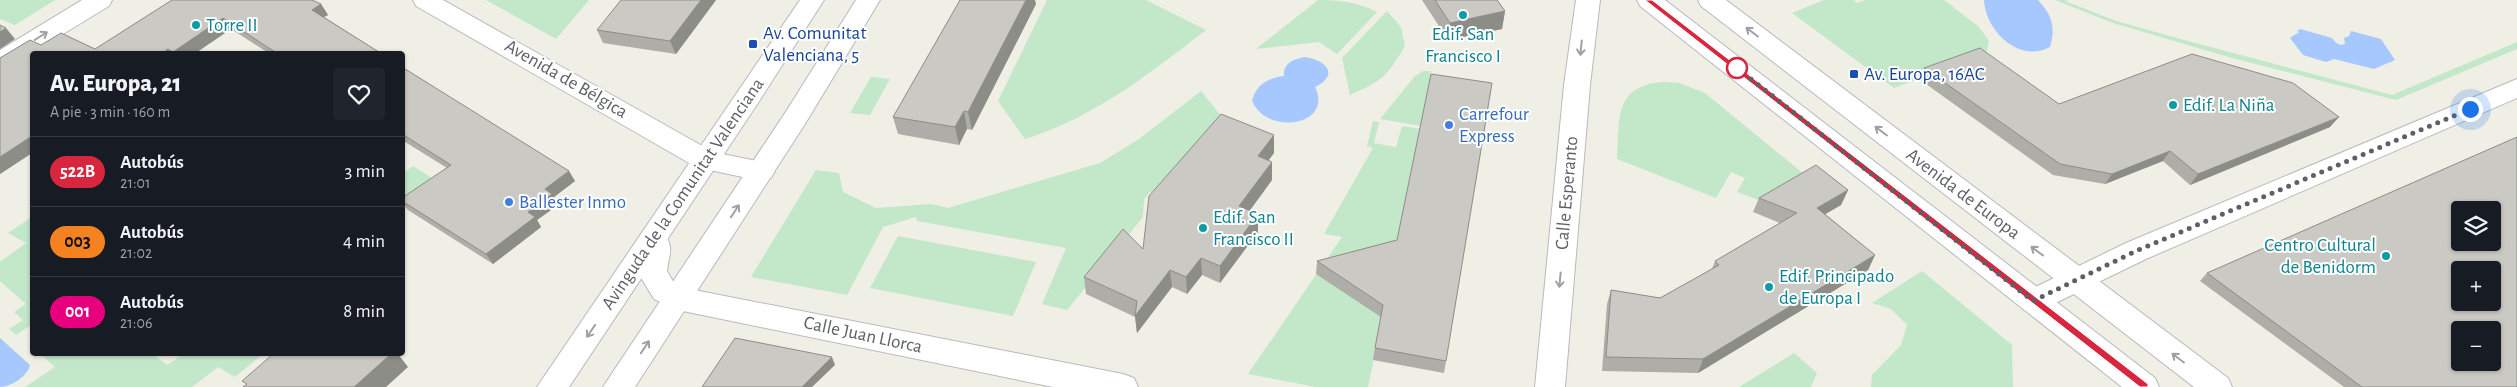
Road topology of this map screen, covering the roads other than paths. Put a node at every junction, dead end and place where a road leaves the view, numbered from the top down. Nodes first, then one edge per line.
1 (100, 0) edge
2 (425, 0) edge
3 (812, 0) edge
4 (868, 0) edge
5 (1588, 0) edge
6 (1649, 0) edge
7 (1710, 0) edge
8 (0, 61) edge
9 (2517, 88) edge
10 (706, 160) junction
11 (761, 171) junction
12 (653, 239) junction
13 (2076, 280) junction
14 (678, 298) junction
15 (2033, 301) junction
16 (552, 387) edge
17 (618, 387) edge
18 (1123, 387) edge
19 (1550, 387) edge
20 (2144, 387) edge
21 (2217, 387) edge

8 -> 1 street
2 - 10 street, Avenida de Bélgica
3 - 10 street, Avinguda de la Comunitat Valenciana
4 - 11 street
5 -> 19 street, Calle Esperanto
6 - 15 street
13 -> 7 street, Avenida de Europa
9 - 13 street
10 - 11 street, Avenida de Bélgica
10 - 12 street, Avinguda de la Comunitat Valenciana
14 -> 11 street
12 - 14 street, Calle Juan Llorca
12 -> 16 street, Avinguda de la Comunitat Valenciana
13 - 15 street
21 -> 13 street, Avenida de Europa
17 -> 14 street
14 - 18 street, Calle Juan Llorca
15 - 20 street

